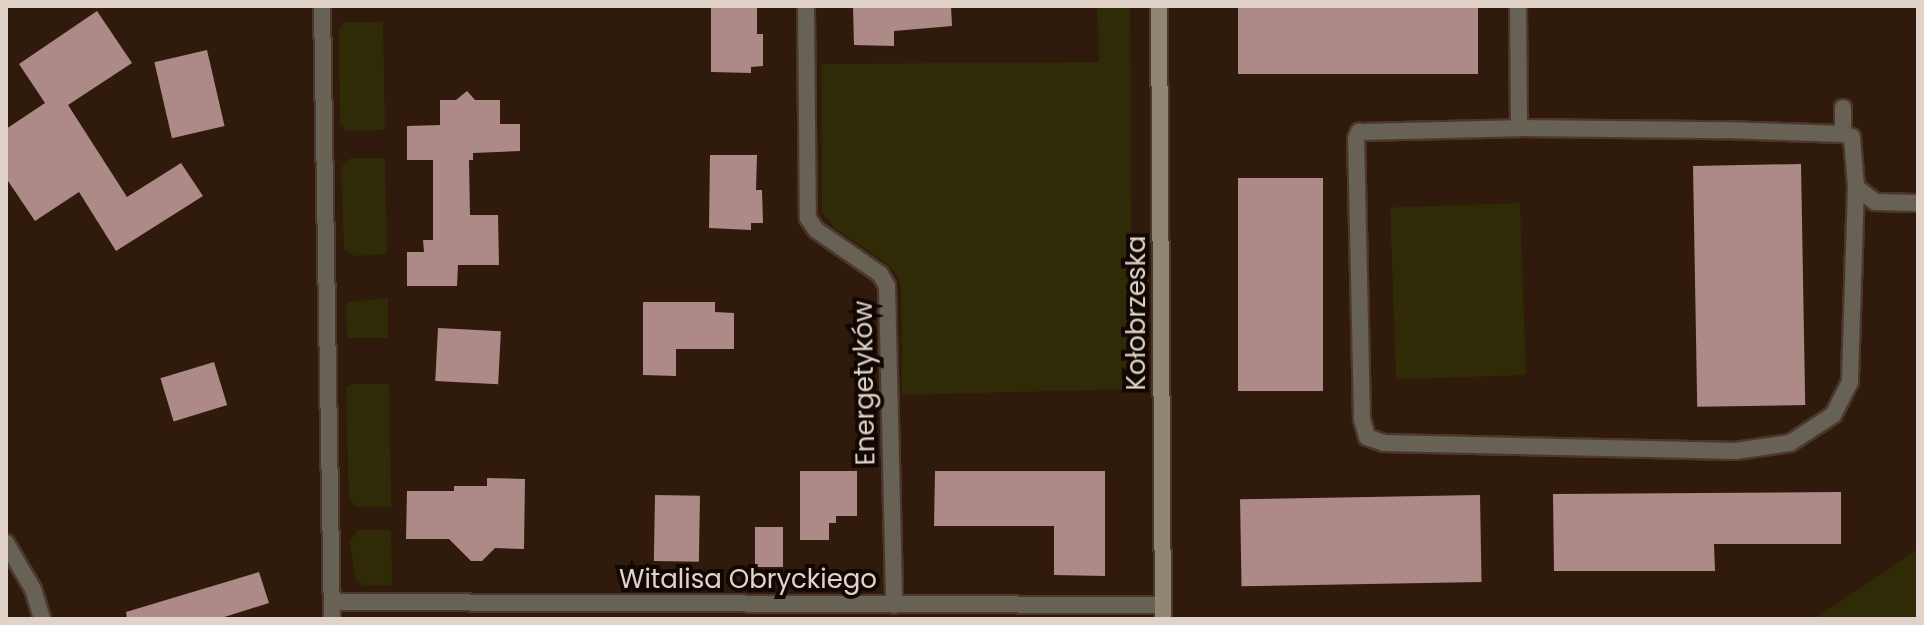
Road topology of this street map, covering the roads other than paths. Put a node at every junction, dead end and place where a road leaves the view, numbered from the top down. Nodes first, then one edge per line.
1 (322, 6) edge
2 (806, 6) edge
3 (1159, 6) edge
4 (1518, 6) edge
5 (1843, 108) dead end
6 (1519, 128) junction
7 (1843, 134) junction
8 (1856, 187) junction
9 (1918, 203) edge
10 (6, 543) edge
11 (894, 605) junction
12 (332, 611) edge
13 (1163, 612) edge
14 (42, 619) edge

1 - 12 street
2 - 11 street, Energetyków
3 - 13 main road, Kołobrzeska
4 - 6 street
5 - 7 street
6 - 7 street
6 - 8 street
7 - 8 street
8 - 9 street
10 - 14 street
11 - 12 street, Witalisa Obryckiego
11 - 13 street, Witalisa Obryckiego

